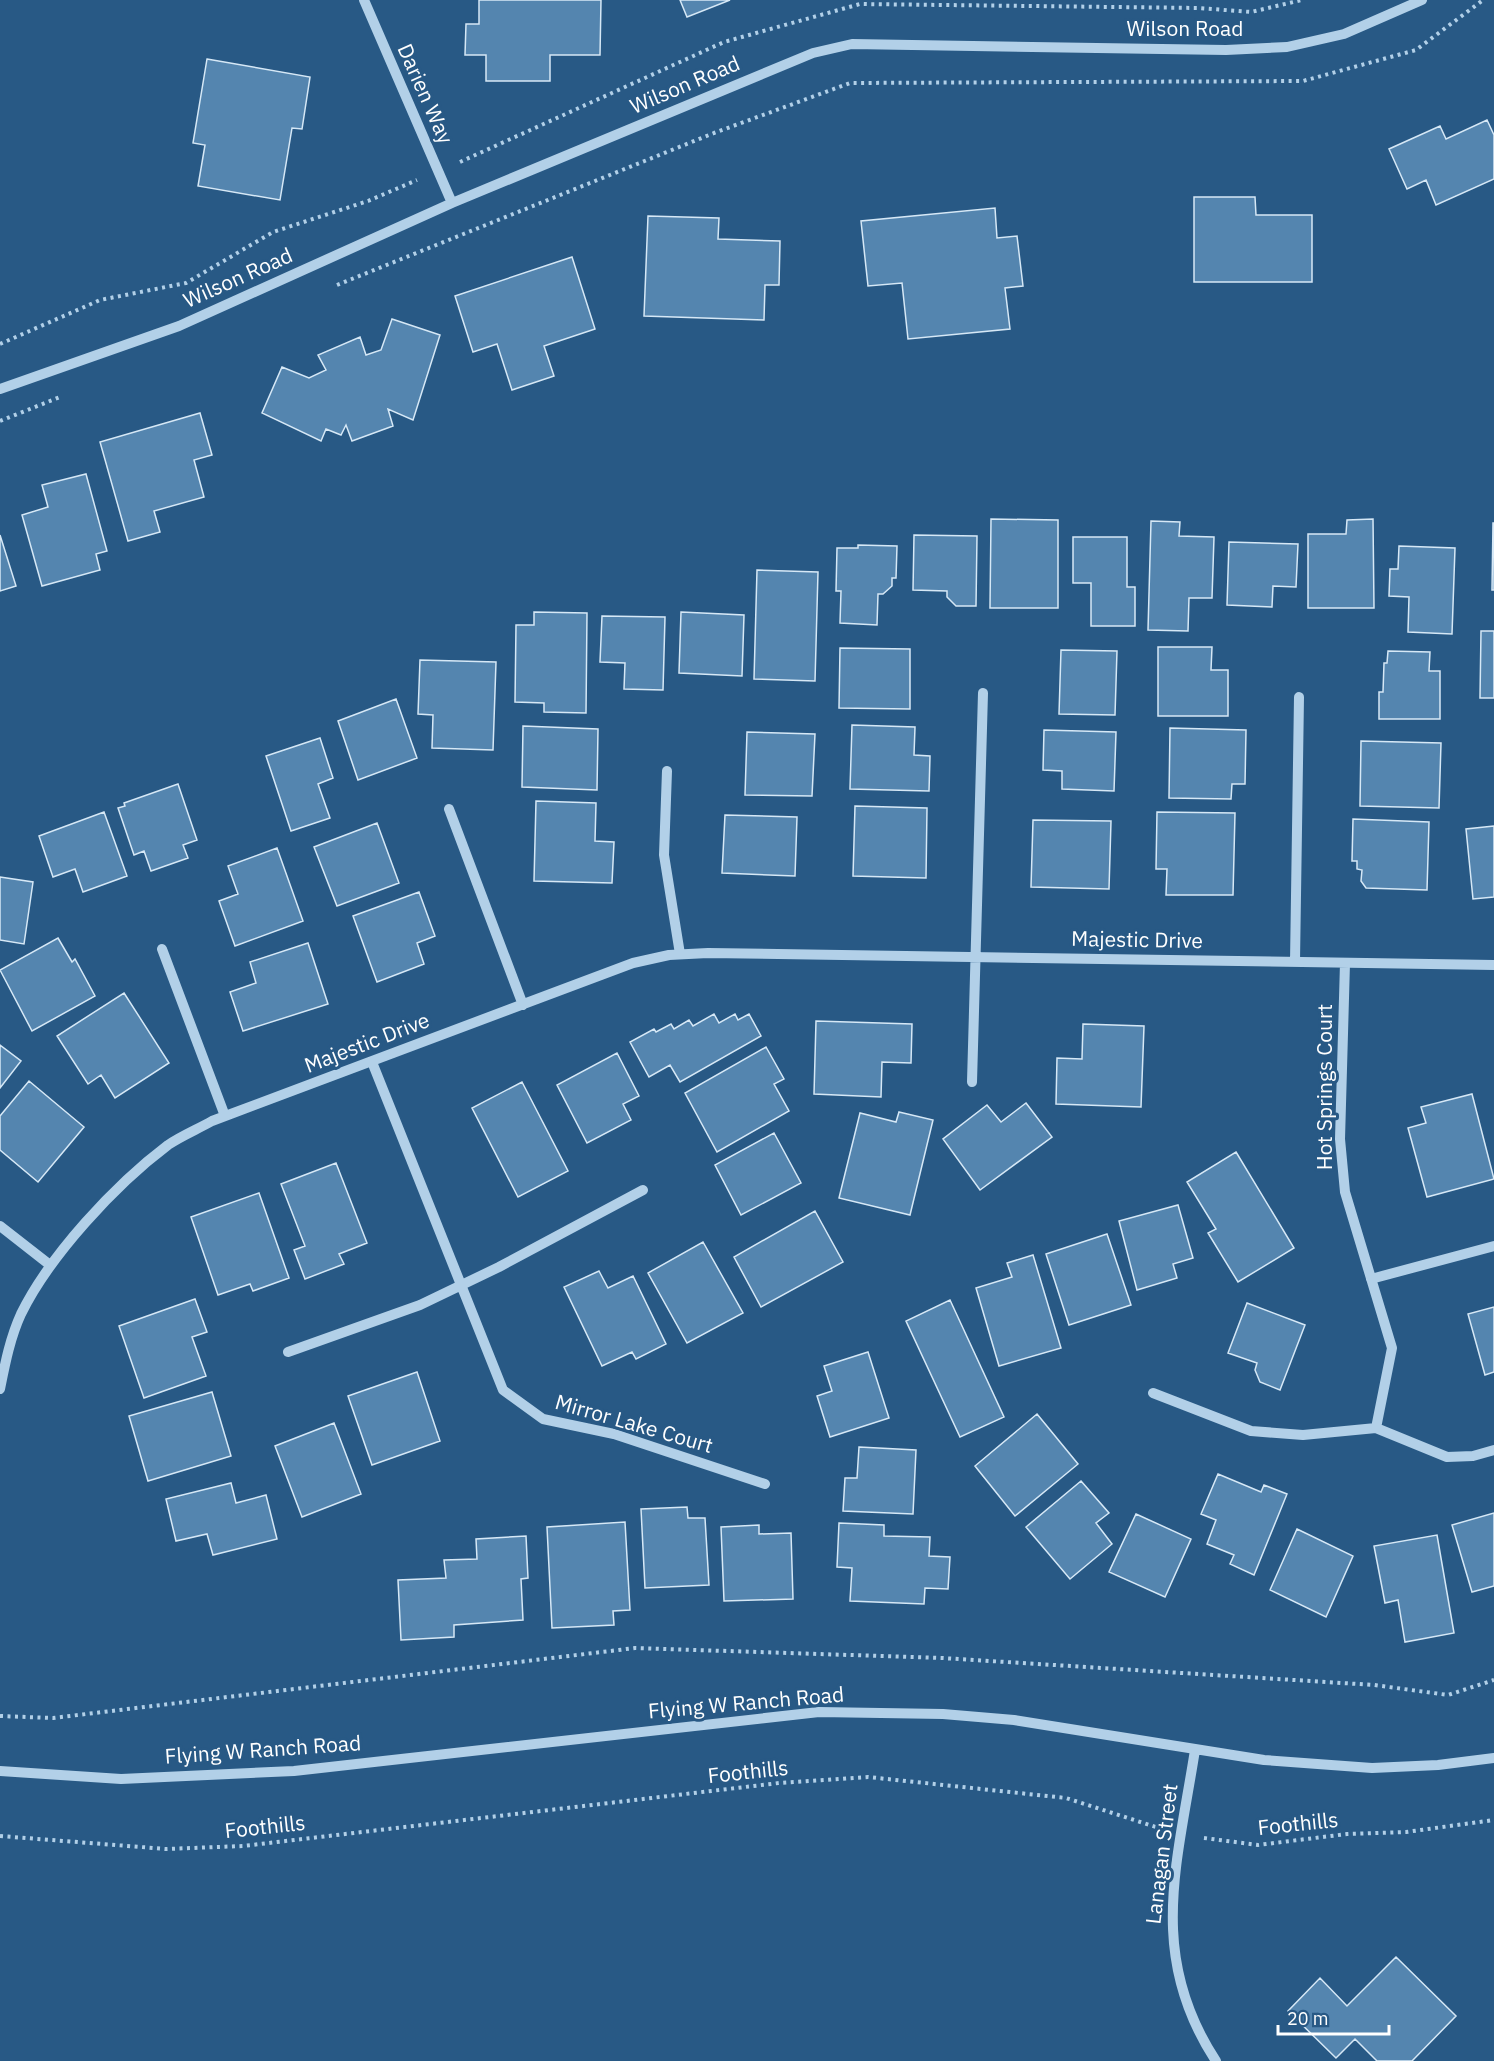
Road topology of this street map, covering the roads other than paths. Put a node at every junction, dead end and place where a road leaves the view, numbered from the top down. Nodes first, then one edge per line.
1 (364, 0) edge
2 (1422, 0) edge
3 (452, 204) junction
4 (0, 389) edge
5 (983, 693) dead end
6 (1299, 697) dead end
7 (667, 771) dead end
8 (449, 809) dead end
9 (162, 949) dead end
10 (680, 954) junction
11 (978, 957) junction
12 (1295, 962) junction
13 (1345, 963) junction
14 (1494, 965) edge
15 (523, 1005) junction
16 (372, 1062) junction
17 (972, 1082) dead end
18 (225, 1116) junction
19 (643, 1190) dead end
20 (0, 1226) edge
21 (1494, 1246) edge
22 (50, 1265) junction
23 (1371, 1279) junction
24 (460, 1287) junction
25 (288, 1352) dead end
26 (0, 1389) edge
27 (1153, 1393) dead end
28 (1376, 1428) junction
29 (1494, 1450) edge
30 (765, 1484) dead end
31 (1196, 1750) junction
32 (1494, 1758) edge
33 (0, 1771) edge
34 (1216, 2061) edge

1 - 3 street, Darien Way
2 - 3 street, Wilson Road
3 - 4 street, Wilson Road
5 - 11 street
6 - 12 street
7 - 10 street
8 - 15 street
9 - 18 street
10 - 11 street, Majestic Drive
10 - 15 street, Majestic Drive
11 - 12 street, Majestic Drive
11 - 17 street
12 - 13 street, Majestic Drive
13 - 14 street, Majestic Drive
13 - 23 street, Hot Springs Court
15 - 16 street, Majestic Drive
16 - 18 street, Majestic Drive
16 - 24 street, Mirror Lake Court
18 - 22 street, Majestic Drive
19 - 24 street
20 - 22 street
21 - 23 street
22 - 26 street, Majestic Drive
23 - 28 street, Hot Springs Court
24 - 25 street
24 - 30 street, Mirror Lake Court
27 - 28 street
28 - 29 street
31 - 32 street, Flying W Ranch Road
31 - 33 street, Flying W Ranch Road
31 - 34 street, Lanagan Street

